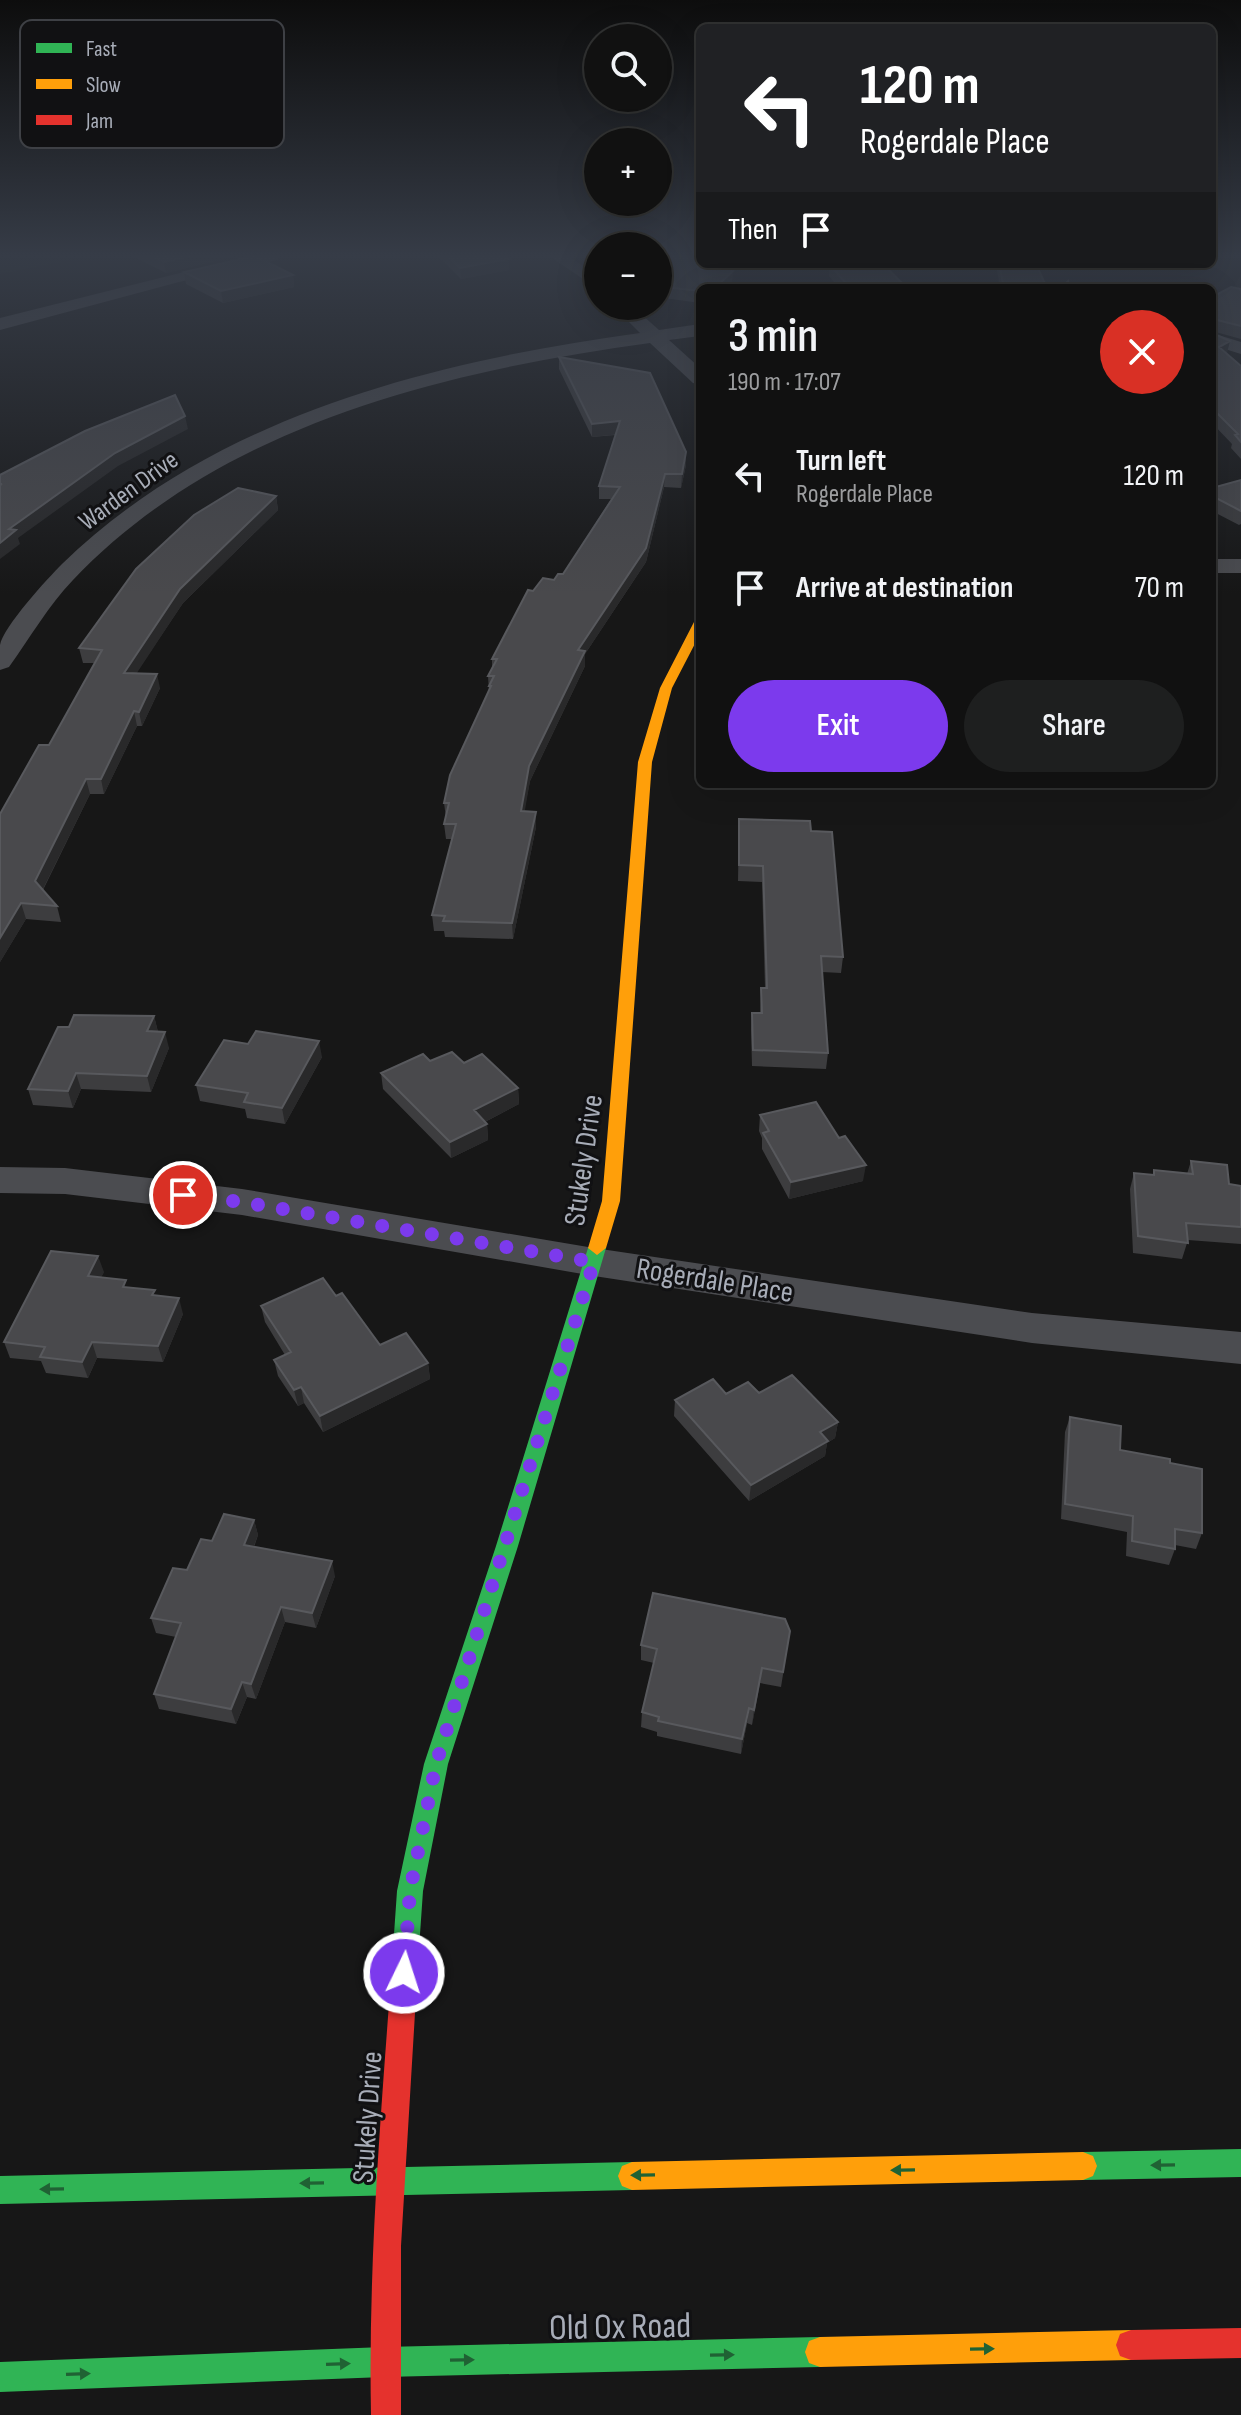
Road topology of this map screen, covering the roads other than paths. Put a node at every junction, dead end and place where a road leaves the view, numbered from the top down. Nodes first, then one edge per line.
1 (469, 369) edge
2 (1216, 566) edge
3 (1241, 566) edge
4 (696, 630) edge
5 (0, 662) edge
6 (0, 1180) edge
7 (594, 1262) junction
8 (1241, 1348) edge
9 (1241, 2163) edge
10 (390, 2181) junction
11 (0, 2190) edge
12 (1241, 2343) edge
13 (384, 2362) junction
14 (0, 2377) edge
15 (386, 2415) edge

1 - 5 street, Warden Drive
2 - 3 street
4 - 7 street, Stukely Drive
6 - 7 street, Rogerdale Place
7 - 8 street, Rogerdale Place
7 - 10 street, Stukely Drive
9 -> 10 street
10 -> 11 street
10 - 13 street, Stukely Drive
13 -> 12 street, Old Ox Road
14 -> 13 street, Old Ox Road
13 - 15 street, Stukely Drive

